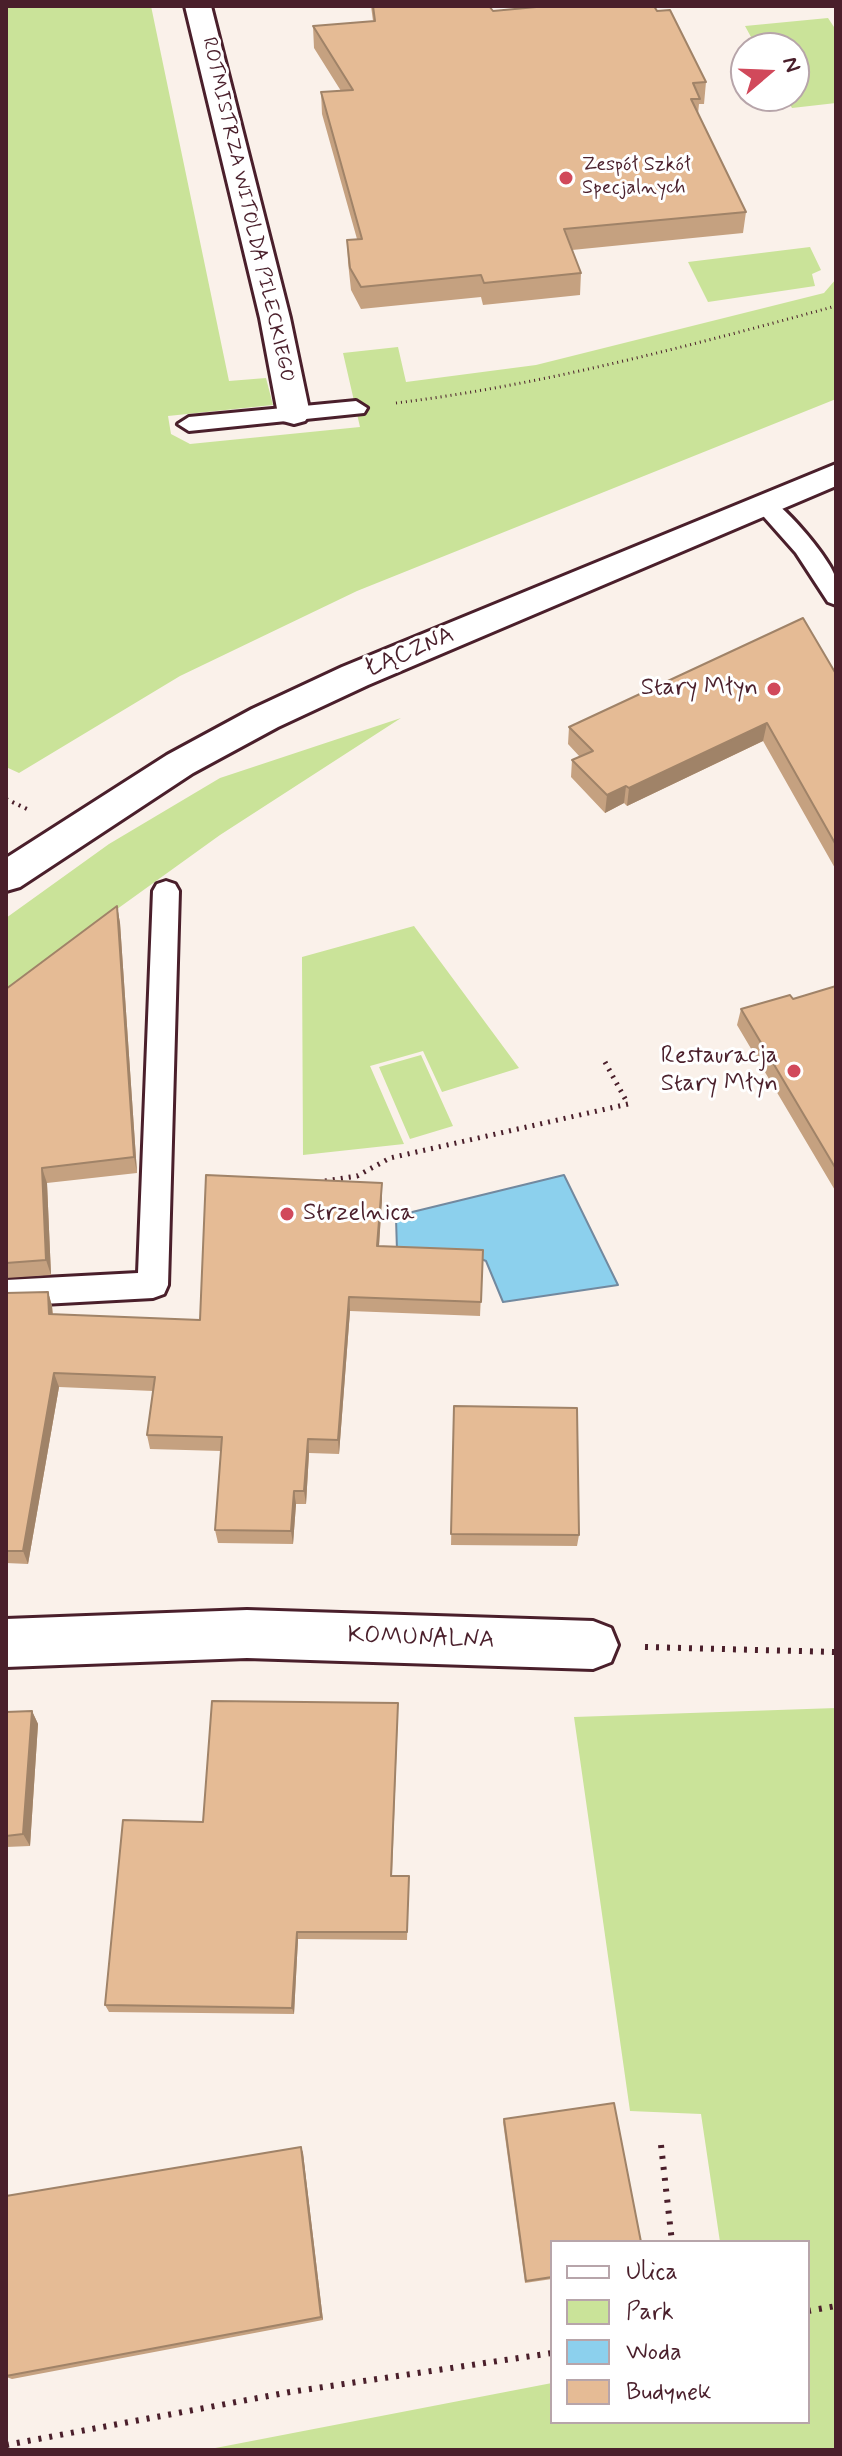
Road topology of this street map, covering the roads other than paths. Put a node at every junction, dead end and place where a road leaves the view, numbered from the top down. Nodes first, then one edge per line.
1 (198, 6) edge
2 (356, 408) road end
3 (294, 414) junction
4 (189, 424) dead end
5 (836, 474) edge
6 (765, 504) junction
7 (830, 577) edge
8 (836, 597) edge
9 (6, 877) edge
10 (166, 891) dead end
11 (6, 1293) edge
12 (6, 1643) edge
13 (593, 1645) road end

1 - 3 street, ROTMISTRZA WITOLDA PILECKIEGO
2 - 3 lane
3 - 4 lane
5 - 6 street, ŁĄCZNA
6 - 7 lane
6 - 9 street, ŁĄCZNA
7 - 8 lane
10 - 11 lane
12 - 13 street, KOMUNALNA

